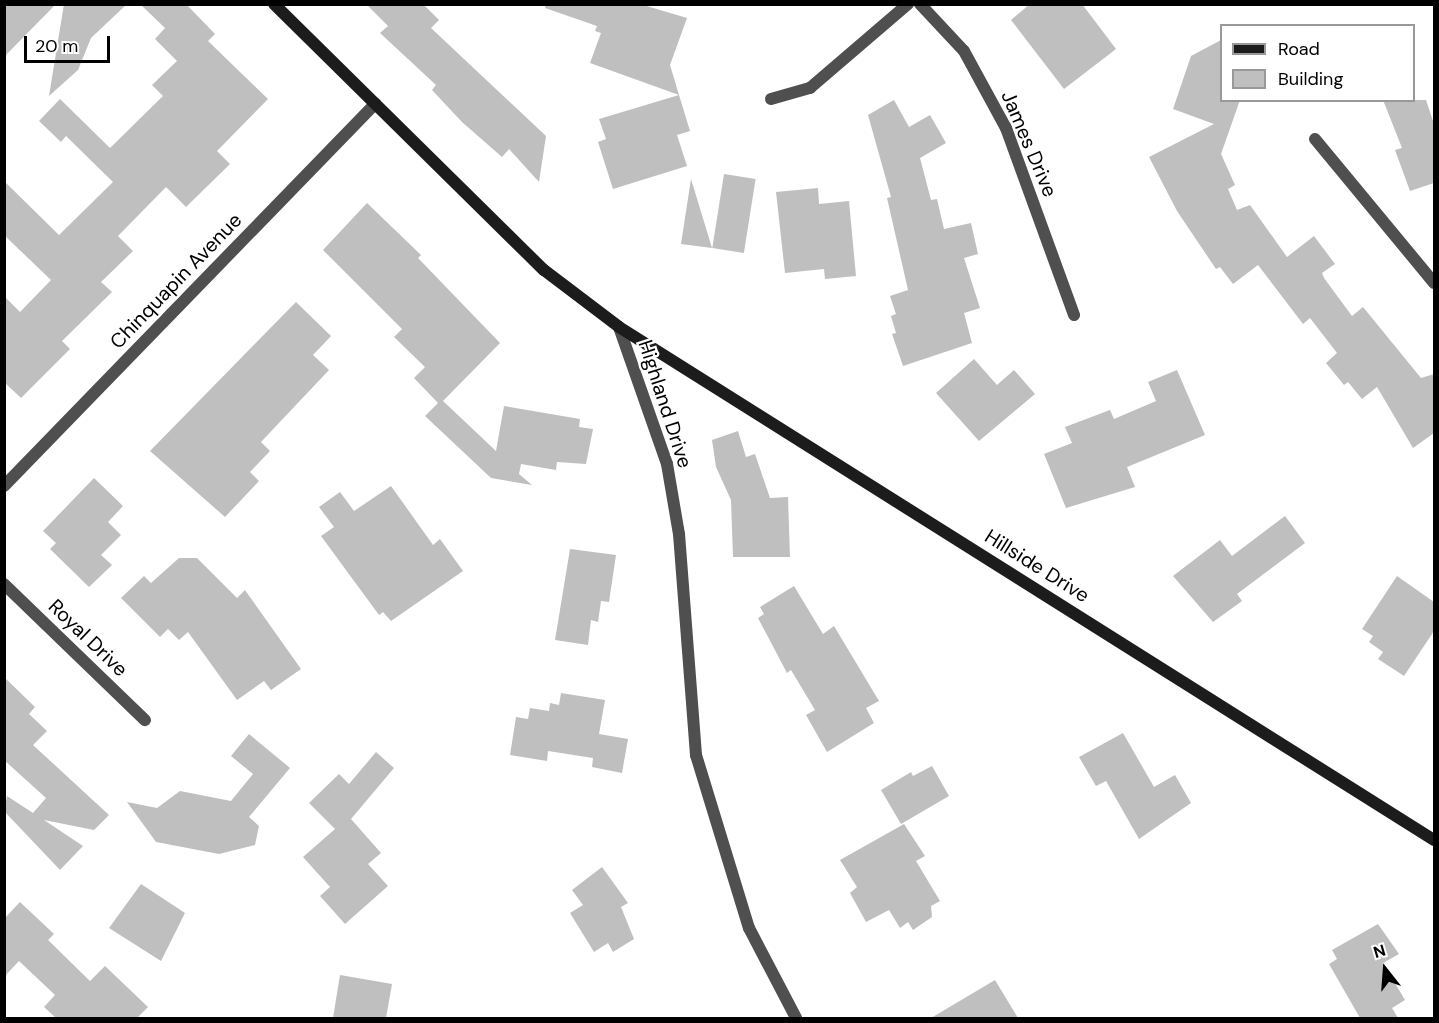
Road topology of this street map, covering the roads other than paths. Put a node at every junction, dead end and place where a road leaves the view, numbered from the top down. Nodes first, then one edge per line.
1 (274, 4) edge
2 (908, 4) edge
3 (920, 4) edge
4 (771, 99) dead end
5 (375, 104) junction
6 (1315, 139) dead end
7 (1434, 284) edge
8 (1074, 315) dead end
9 (619, 327) junction
10 (4, 486) edge
11 (4, 584) edge
12 (145, 720) dead end
13 (1434, 840) edge
14 (796, 1018) edge

1 - 5 street, Highland Drive
2 - 4 street
3 - 8 street, James Drive
5 - 9 street, Highland Drive
5 - 10 street, Chinquapin Avenue
6 - 7 street
9 - 13 street, Hillside Drive
9 - 14 street, Highland Drive
11 - 12 street, Royal Drive

